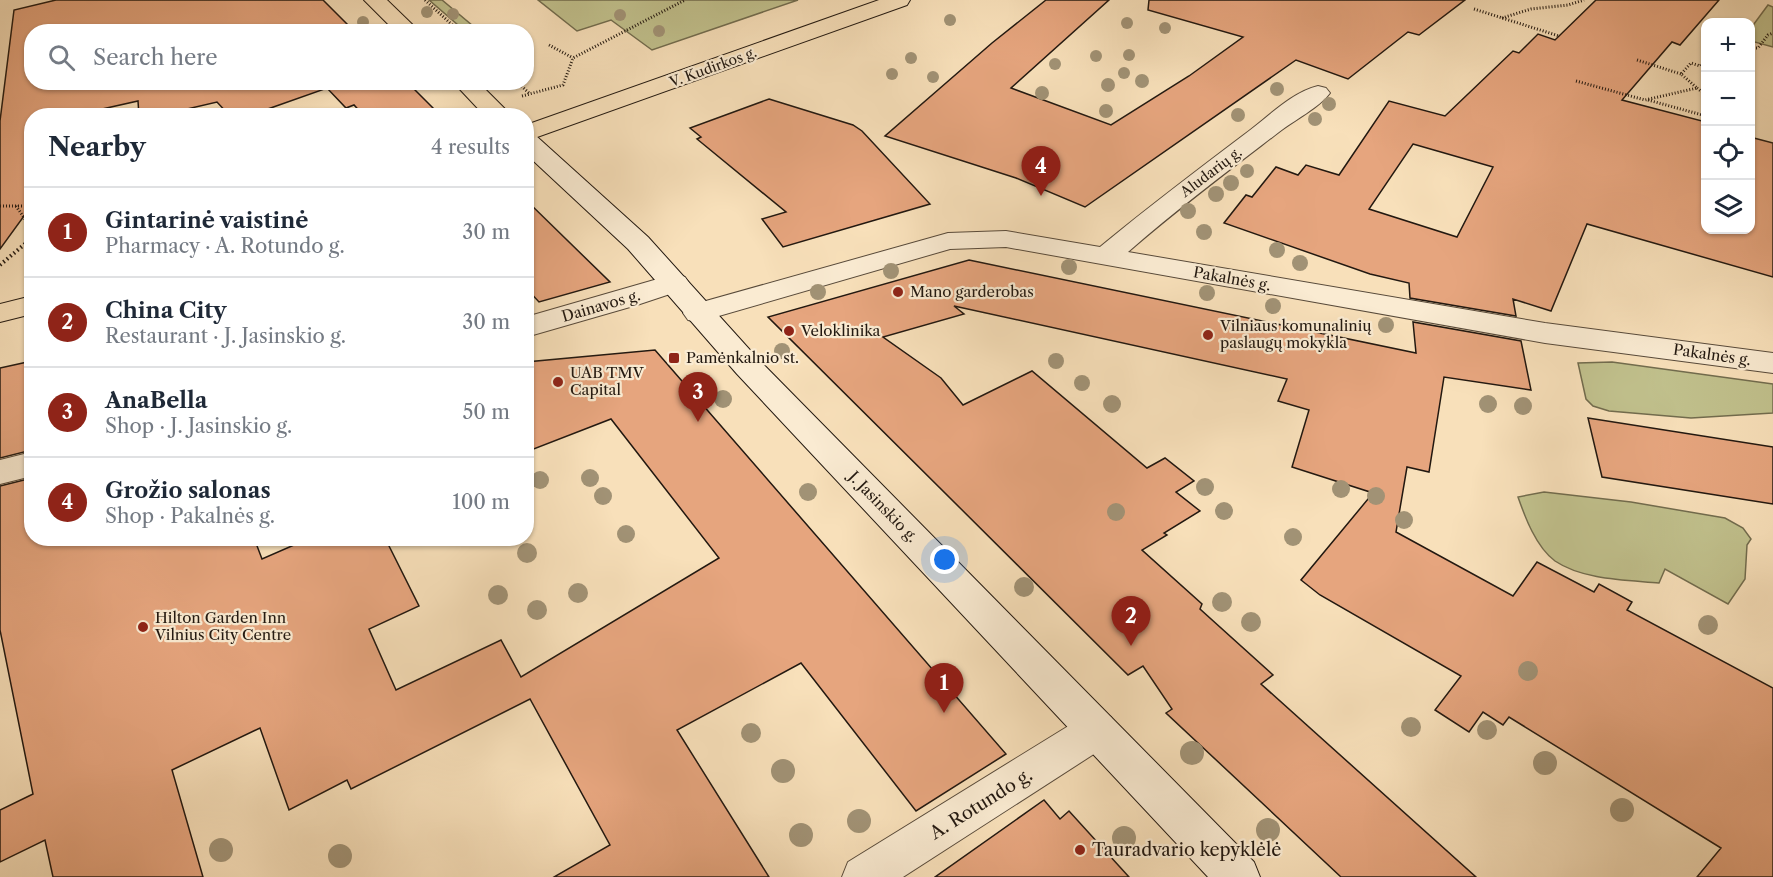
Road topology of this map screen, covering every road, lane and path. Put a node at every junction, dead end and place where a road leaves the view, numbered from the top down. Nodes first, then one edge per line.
1 (375, 0) edge
2 (425, 0) edge
3 (685, 0) edge
4 (899, 0) edge
5 (1584, 0) edge
6 (1474, 9) dead end
7 (1502, 18) junction
8 (400, 24) edge
9 (451, 24) edge
10 (1773, 33) edge
11 (1559, 36) dead end
12 (549, 45) dead end
13 (1755, 48) edge
14 (573, 58) junction
15 (1637, 60) dead end
16 (1701, 65) edge
17 (1681, 74) junction
18 (1576, 81) dead end
19 (1698, 88) junction
20 (472, 90) edge
21 (526, 90) edge
22 (1701, 91) edge
23 (529, 93) junction
24 (1318, 93) dead end
25 (521, 96) dead end
26 (1645, 100) junction
27 (492, 108) edge
28 (1701, 115) edge
29 (534, 131) edge
30 (534, 147) edge
31 (0, 206) edge
32 (16, 206) junction
33 (24, 206) edge
34 (24, 218) edge
35 (24, 245) edge
36 (1106, 256) junction
37 (0, 265) edge
38 (675, 283) junction
39 (24, 307) edge
40 (0, 313) edge
41 (698, 313) junction
42 (534, 325) edge
43 (1773, 363) edge
44 (24, 466) edge
45 (0, 472) edge
46 (1097, 730) junction
47 (864, 877) edge
48 (1238, 877) edge

1 - 8 main road
2 - 9 path
3 - 14 path
4 - 29 main road, V. Kudirkos g.
5 - 7 path
6 - 7 path
7 - 11 path
10 - 13 path
12 - 14 path
14 - 23 path
15 - 17 path
16 - 17 path
17 - 19 path
18 - 26 path
19 - 22 path
19 - 26 path
20 - 27 main road
21 - 23 path
23 - 25 path
24 - 36 street, Aludarių g.
26 - 28 path
30 - 38 street, J. Jasinskio g.
31 - 32 path
32 - 33 path
32 - 34 path
35 - 37 path
36 - 41 street, Pakalnės g.
36 - 43 street, Pakalnės g.
38 - 41 street, J. Jasinskio g.
38 - 42 street, Dainavos g.
39 - 40 main road
41 - 46 street, J. Jasinskio g.
44 - 45 street
46 - 47 street, A. Rotundo g.
46 - 48 street, J. Jasinskio g.

